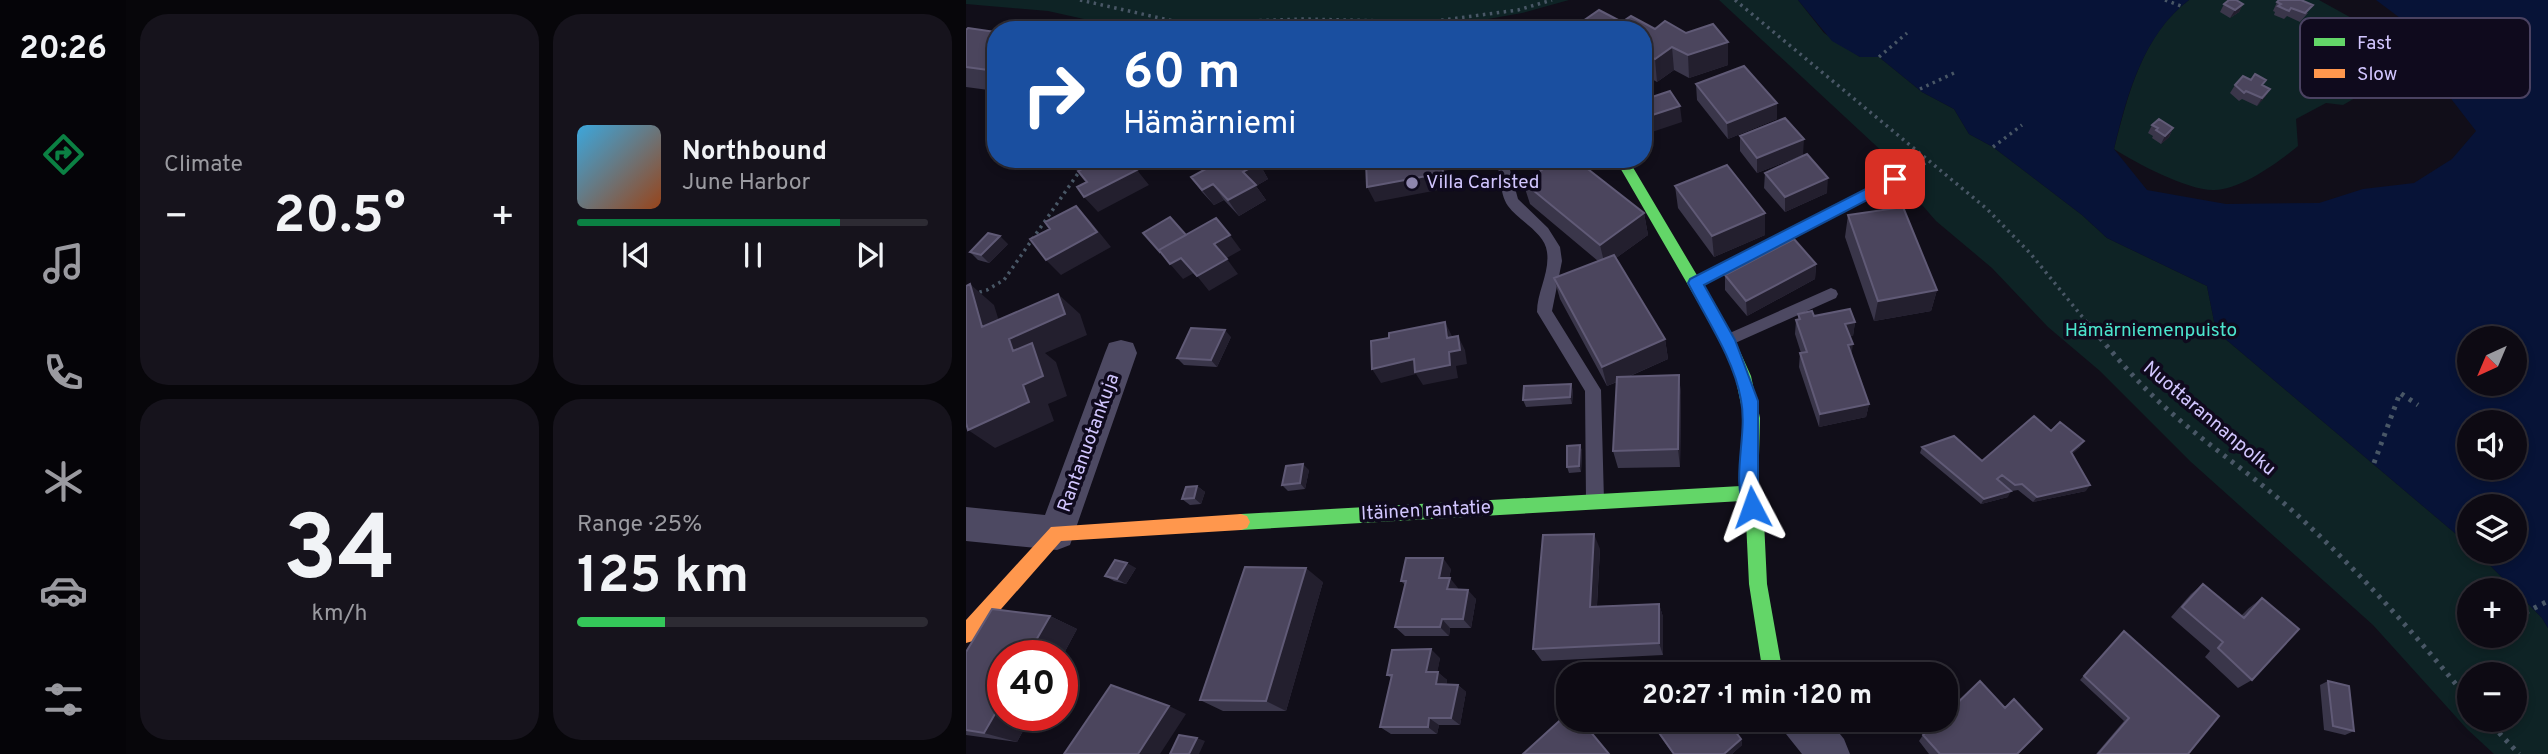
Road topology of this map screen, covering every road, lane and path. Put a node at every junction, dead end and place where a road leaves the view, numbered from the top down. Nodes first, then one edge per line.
1 (1080, 0) edge
2 (1552, 0) edge
3 (1735, 0) edge
4 (2165, 0) edge
5 (2181, 6) dead end
6 (1173, 21) edge
7 (1244, 21) edge
8 (1387, 21) edge
9 (1436, 21) edge
10 (1907, 33) dead end
11 (1879, 57) dead end
12 (1954, 73) dead end
13 (1920, 89) dead end
14 (2022, 125) dead end
15 (1993, 147) dead end
16 (1082, 168) edge
17 (1505, 168) edge
18 (1626, 168) edge
19 (1895, 179) dead end
20 (1695, 283) junction
21 (1831, 293) dead end
22 (966, 296) edge
23 (1728, 340) junction
24 (1121, 353) dead end
25 (2418, 405) dead end
26 (2374, 463) dead end
27 (1749, 493) junction
28 (1595, 500) junction
29 (966, 524) edge
30 (1058, 533) junction
31 (2548, 601) edge
32 (2527, 612) edge
33 (966, 634) edge
34 (1771, 662) edge
35 (2457, 685) edge
36 (1811, 732) edge
37 (2498, 732) edge
38 (1829, 754) edge
39 (2519, 754) edge

1 - 6 path
2 - 9 path
3 - 35 path, Nuottarannanpolku
4 - 5 path
7 - 8 path
10 - 11 path
12 - 13 path
14 - 15 path
16 - 22 path
17 - 28 lane
18 - 20 street
19 - 20 lane
20 - 23 street
21 - 23 lane
23 - 27 street
24 - 30 street, Rantanuotankuja
25 - 26 path
27 - 28 street, Itäinen rantatie
27 - 34 street
28 - 30 street, Itäinen rantatie
29 - 30 street
30 - 33 street
31 - 32 path
36 - 38 street
37 - 39 path

